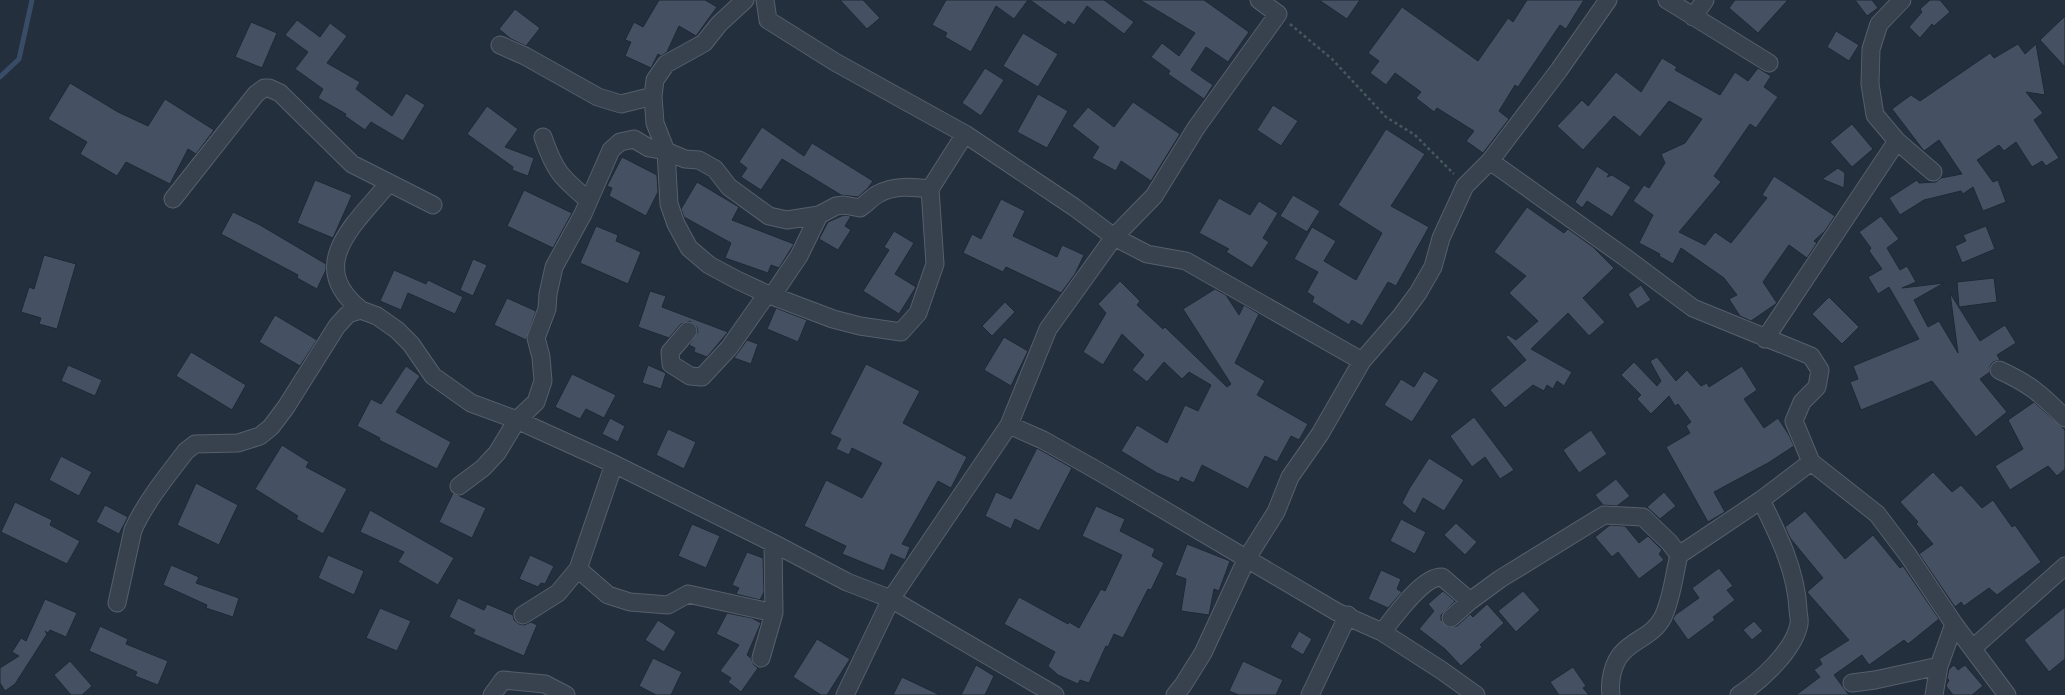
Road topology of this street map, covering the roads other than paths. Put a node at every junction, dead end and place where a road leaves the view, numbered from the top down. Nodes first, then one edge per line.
1 (745, 0) edge
2 (765, 0) edge
3 (1259, 0) edge
4 (1608, 0) edge
5 (1666, 0) edge
6 (1705, 0) edge
7 (1902, 0) edge
8 (1693, 17) junction
9 (500, 45) dead end
10 (1769, 63) dead end
11 (653, 96) junction
12 (965, 134) junction
13 (542, 137) dead end
14 (1898, 141) junction
15 (666, 151) junction
16 (1490, 161) junction
17 (1932, 172) dead end
18 (388, 184) junction
19 (930, 189) junction
20 (173, 199) dead end
21 (588, 200) junction
22 (434, 205) dead end
23 (819, 215) junction
24 (1114, 237) junction
25 (769, 295) junction
26 (361, 310) junction
27 (688, 331) dead end
28 (1765, 338) junction
29 (1362, 361) junction
30 (1999, 370) dead end
31 (2065, 418) edge
32 (517, 420) junction
33 (1009, 425) junction
34 (1811, 462) junction
35 (614, 464) junction
36 (459, 486) dead end
37 (1761, 500) junction
38 (773, 543) junction
39 (1679, 555) junction
40 (1247, 558) junction
41 (2065, 566) edge
42 (578, 569) junction
43 (891, 599) junction
44 (1470, 600) junction
45 (116, 603) dead end
46 (774, 613) junction
47 (522, 615) dead end
48 (1348, 615) junction
49 (1451, 618) dead end
50 (1954, 624) junction
51 (1382, 632) junction
52 (1973, 648) junction
53 (761, 658) dead end
54 (1939, 666) junction
55 (1852, 683) dead end
56 (492, 695) edge
57 (566, 695) edge
58 (845, 695) edge
59 (1055, 695) edge
60 (1175, 695) edge
61 (1310, 695) edge
62 (1476, 695) edge
63 (1611, 695) edge
64 (1739, 695) edge
65 (1934, 695) edge
66 (2007, 695) edge

1 - 11 street
2 - 12 street
3 - 24 street
4 - 16 street
5 - 8 street
6 - 8 street
7 - 14 street
8 - 10 street
9 - 11 street
11 - 15 street
12 - 19 street
12 - 24 street
13 - 21 street
14 - 17 street
14 - 28 street
15 - 21 street
15 - 23 street
15 - 25 street
16 - 28 street
16 - 29 street
18 - 20 street
18 - 22 street
18 - 26 street
19 - 23 street
19 - 25 street
21 - 32 street
23 - 25 street
24 - 29 street
24 - 33 street
25 - 27 street
26 - 32 street
26 - 45 street
28 - 34 street
29 - 40 street
30 - 31 street
32 - 35 street
32 - 36 street
33 - 40 street
33 - 43 street
34 - 37 street
34 - 50 street
35 - 38 street
35 - 42 street
37 - 39 street
37 - 64 street
38 - 43 street
38 - 46 street
39 - 44 street
39 - 63 street
40 - 48 street
40 - 60 street
41 - 52 street
42 - 46 street
42 - 47 street
43 - 58 street
43 - 59 street
44 - 49 street
44 - 51 street
46 - 53 street
48 - 51 street
48 - 61 street
50 - 52 street
50 - 54 street
51 - 62 street
52 - 66 street
54 - 55 street
54 - 65 street
56 - 57 street

